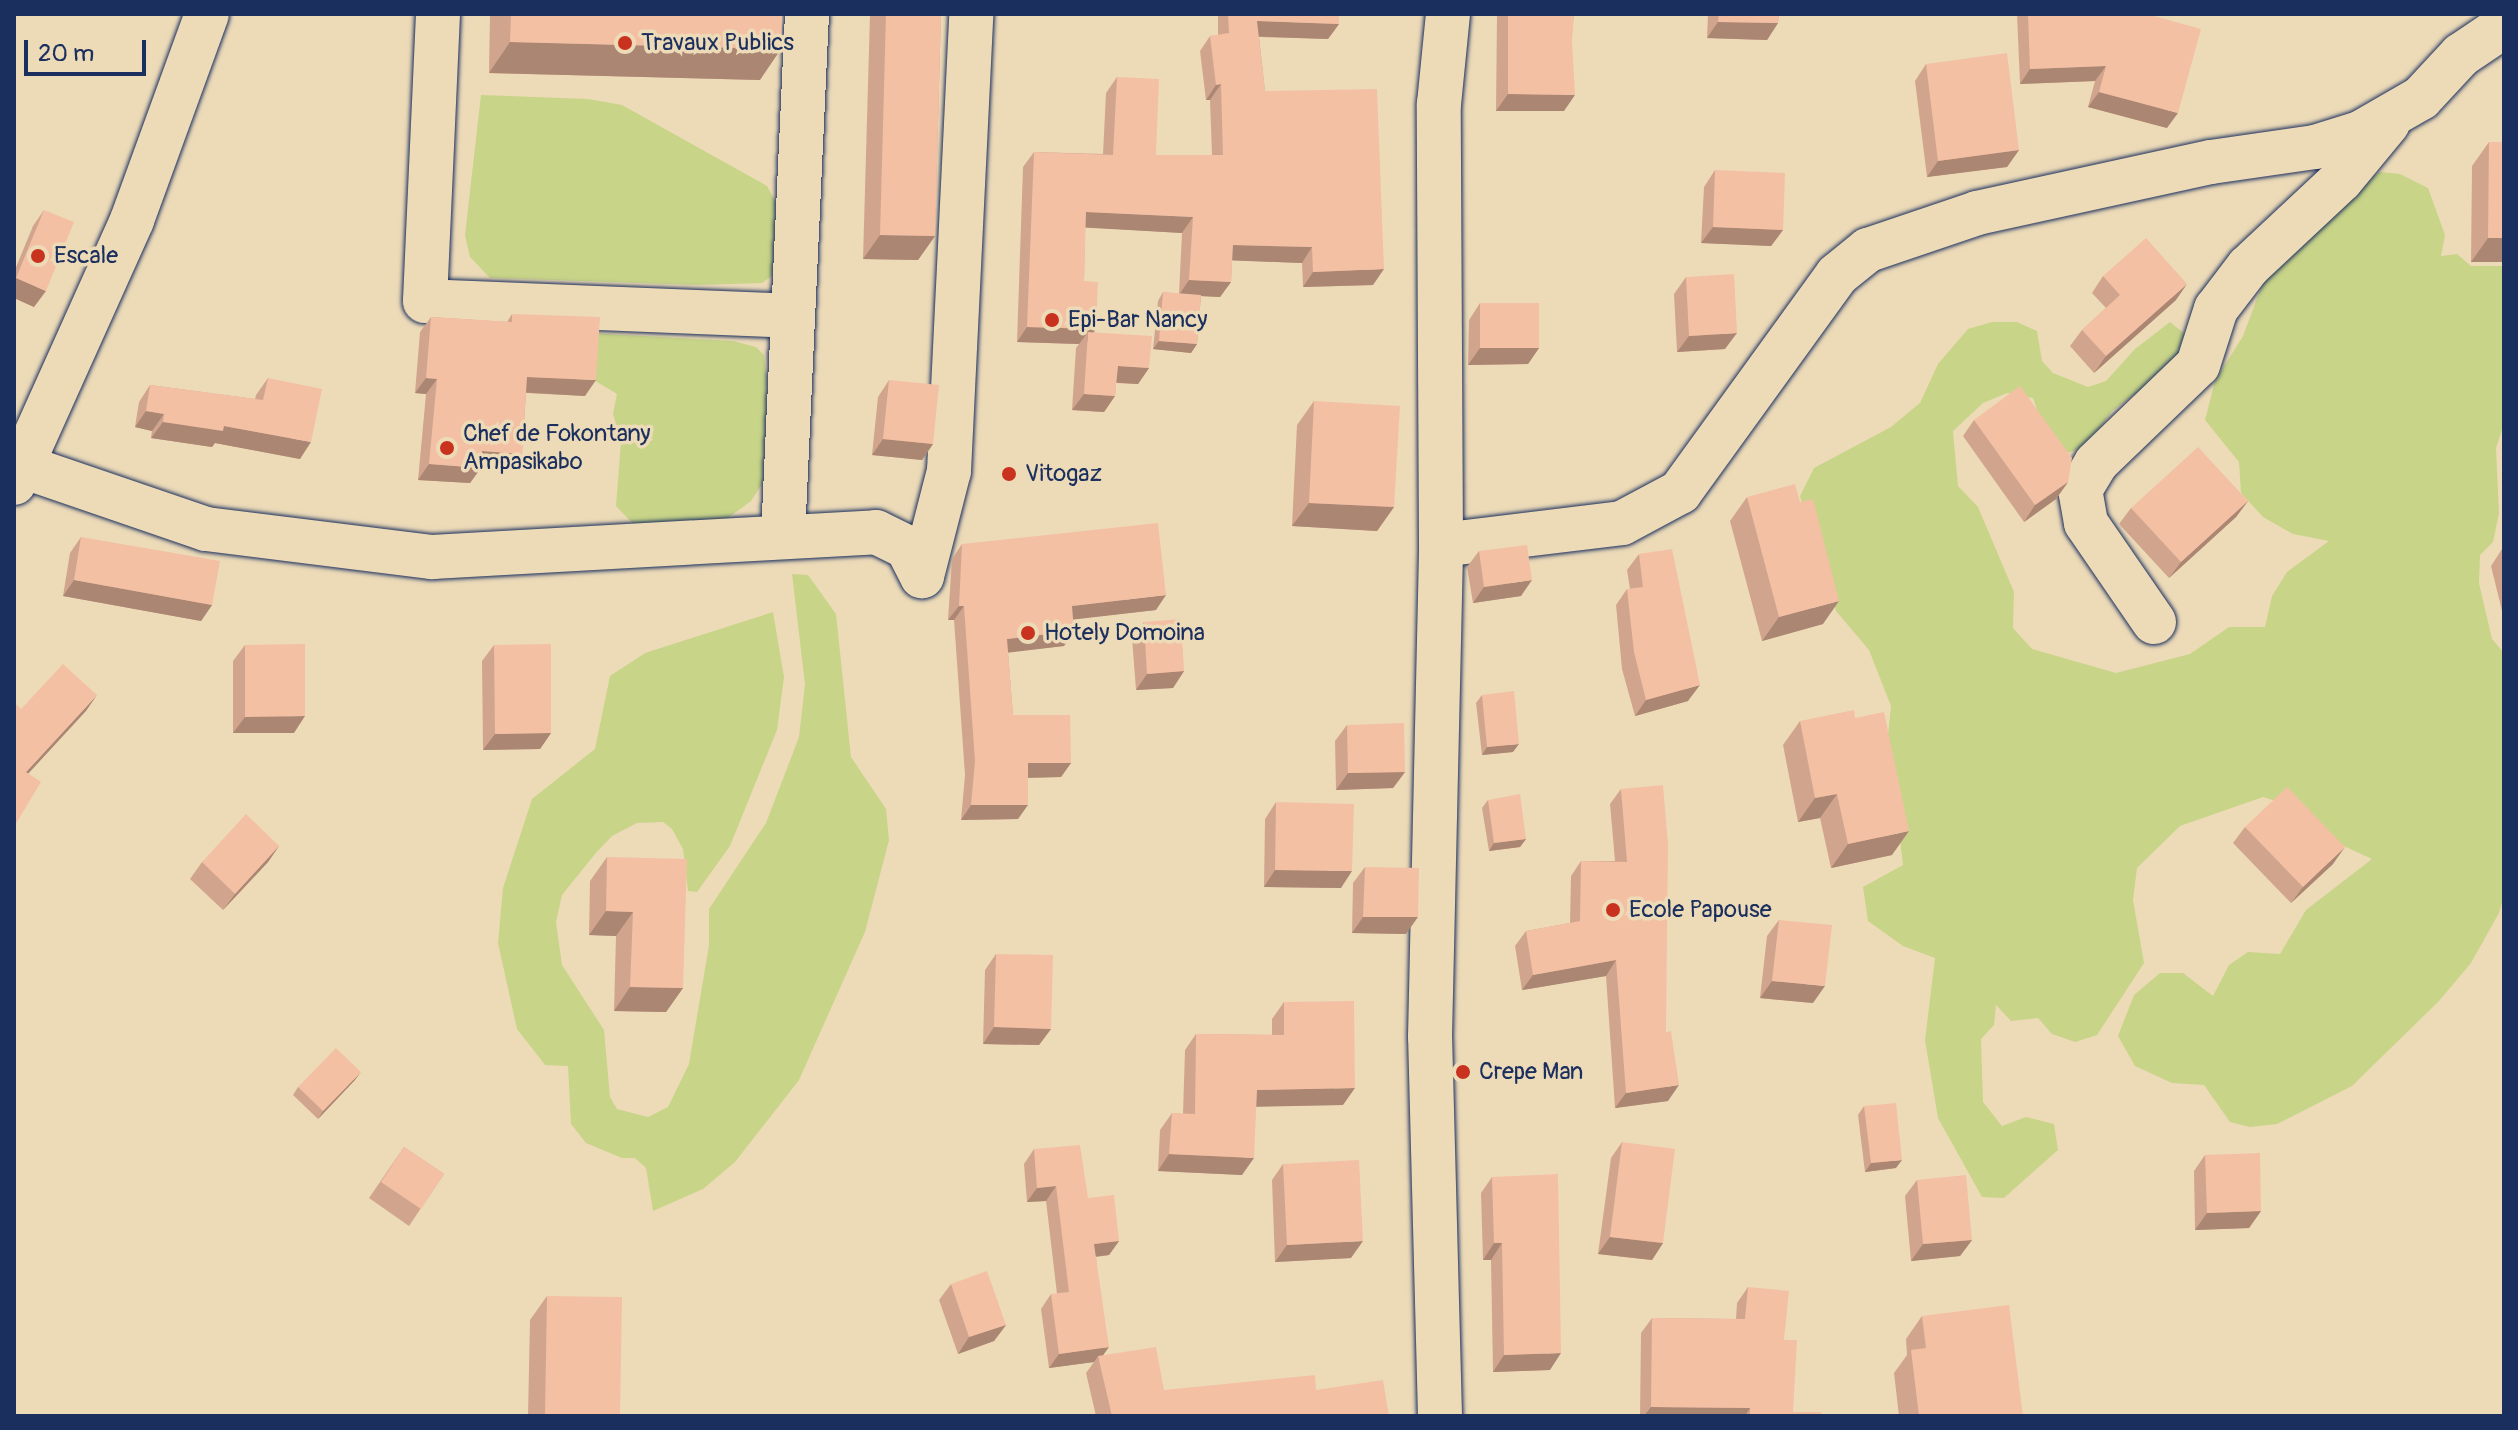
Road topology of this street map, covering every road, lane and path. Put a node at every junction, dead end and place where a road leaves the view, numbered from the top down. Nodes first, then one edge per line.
1 (207, 14) edge
2 (438, 14) edge
3 (807, 14) edge
4 (971, 14) edge
5 (1448, 14) edge
6 (2504, 26) edge
7 (2392, 118) junction
8 (793, 316) junction
9 (18, 474) edge
10 (783, 536) junction
11 (1441, 545) junction
12 (2154, 622) dead end
13 (1440, 1416) edge

1 - 9 street
2 - 8 street
3 - 8 street
4 - 10 street
5 - 11 street
6 - 7 street
7 - 11 street
7 - 12 street
8 - 10 street
9 - 10 street
11 - 13 street

